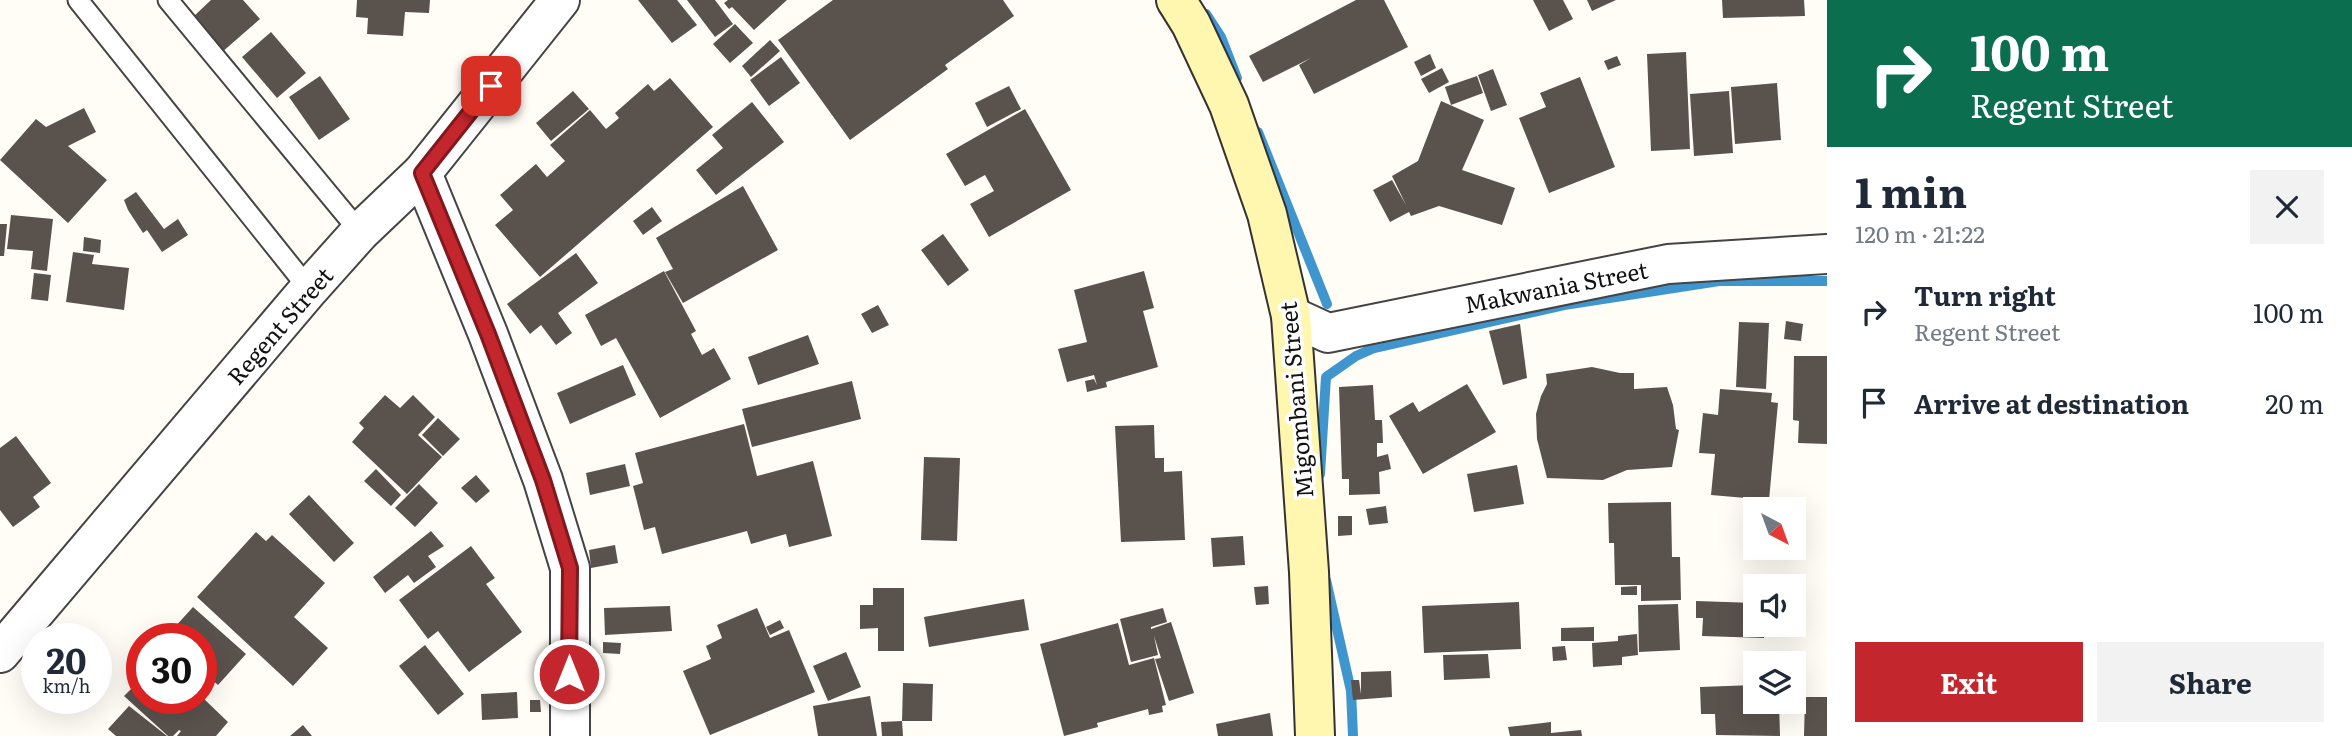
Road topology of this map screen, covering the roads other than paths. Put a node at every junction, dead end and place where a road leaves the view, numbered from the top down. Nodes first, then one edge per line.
1 (78, 0) edge
2 (168, 0) edge
3 (560, 0) edge
4 (1176, 0) edge
5 (422, 173) junction
6 (360, 232) junction
7 (1827, 254) edge
8 (309, 289) junction
9 (1291, 316) junction
10 (0, 653) edge
11 (570, 736) edge
12 (1315, 736) edge

1 - 8 lane
2 - 6 lane
3 - 5 street, Regent Street
4 - 9 main road, Migombani Street
5 - 6 street, Regent Street
5 - 11 street
6 - 8 street, Regent Street
7 - 9 street, Makwania Street
8 - 10 street, Regent Street
9 - 12 main road, Migombani Street

